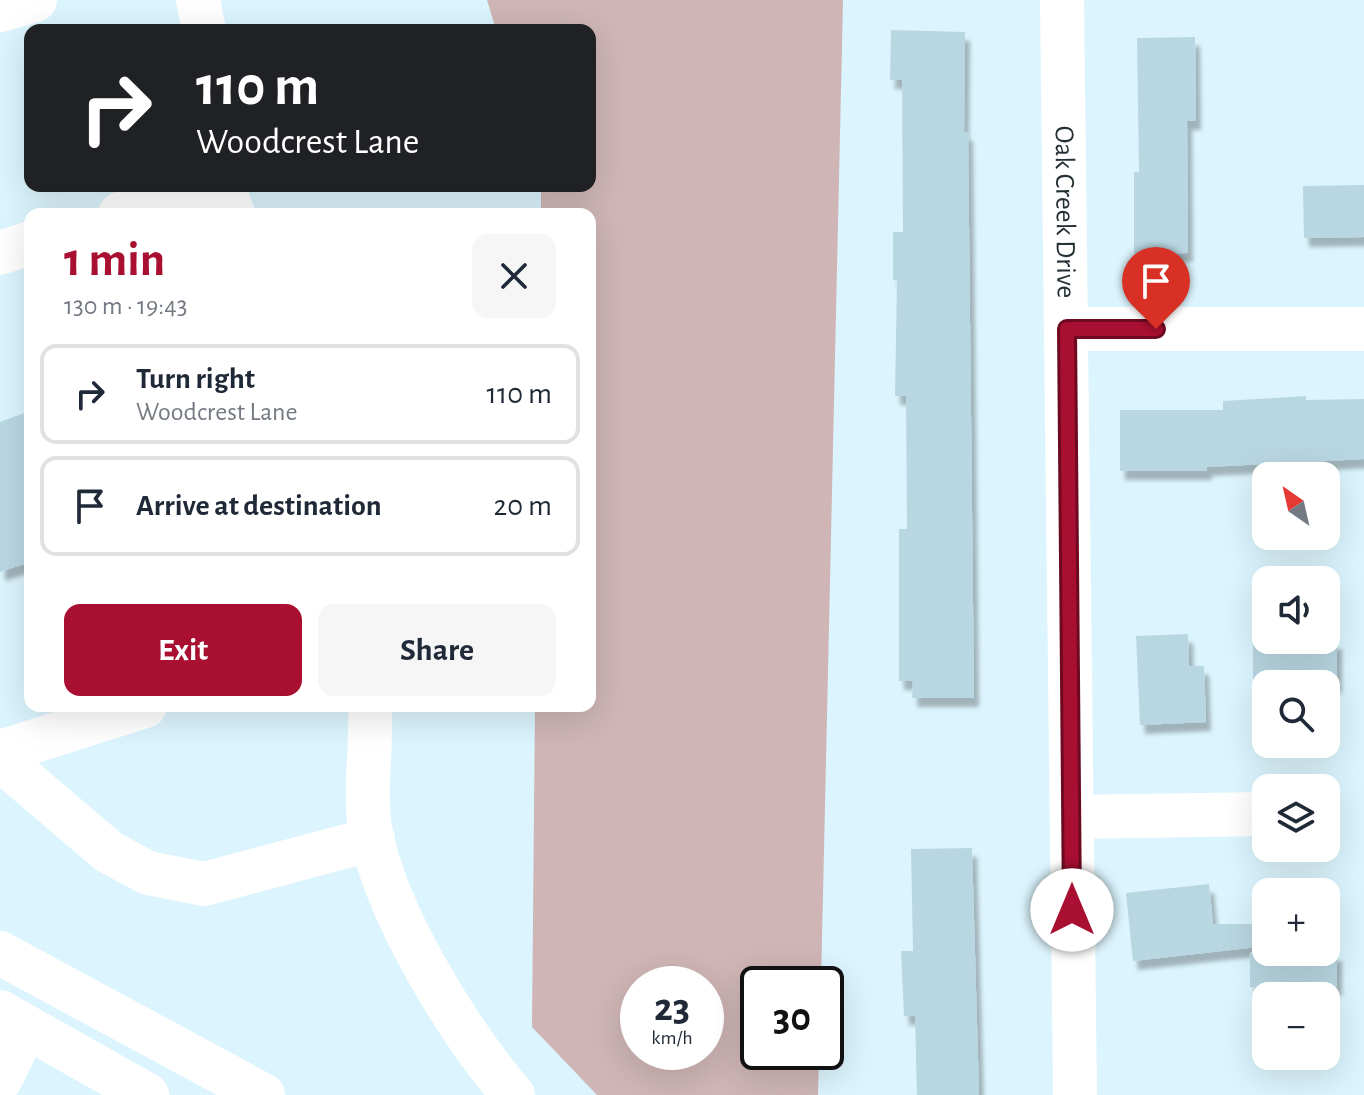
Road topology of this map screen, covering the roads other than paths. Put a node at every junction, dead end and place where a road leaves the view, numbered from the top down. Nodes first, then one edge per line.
1 (35, 0) edge
2 (198, 0) edge
3 (1062, 0) edge
4 (0, 10) edge
5 (203, 24) edge
6 (187, 192) edge
7 (138, 208) edge
8 (24, 245) edge
9 (0, 253) edge
10 (1067, 329) junction
11 (1364, 329) edge
12 (126, 712) edge
13 (370, 712) edge
14 (0, 752) edge
15 (0, 759) edge
16 (1252, 814) edge
17 (1072, 817) junction
18 (373, 839) junction
19 (0, 953) edge
20 (13, 1019) edge
21 (0, 1080) edge
22 (90, 1081) edge
23 (147, 1095) edge
24 (263, 1095) edge
25 (513, 1095) edge
26 (1075, 1095) edge

1 - 4 street
2 - 5 street
3 - 10 street, Oak Creek Drive
6 - 7 street
8 - 9 street
10 - 11 street
10 - 17 street, Oak Creek Drive
12 - 14 street
13 - 18 street
15 - 18 street
16 - 17 street
17 - 26 street, Oak Creek Drive
18 - 25 street
19 - 24 street
20 - 21 street
20 - 22 street
22 - 23 street

